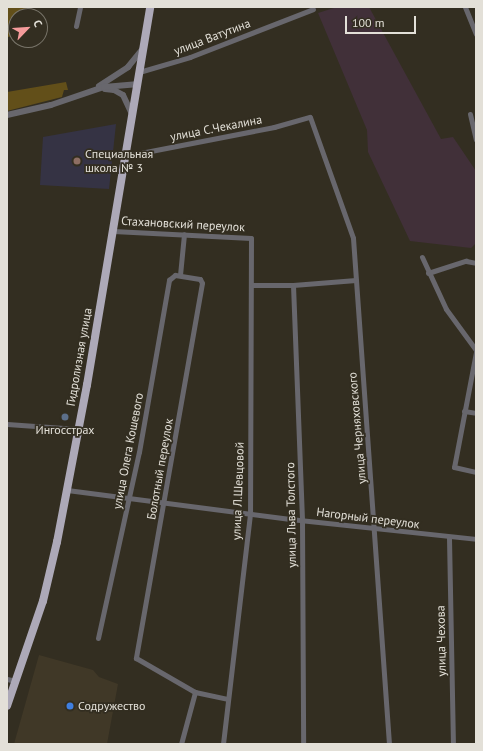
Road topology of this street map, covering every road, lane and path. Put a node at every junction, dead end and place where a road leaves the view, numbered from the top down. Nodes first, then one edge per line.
1 (80, 7) edge
2 (150, 7) edge
3 (465, 7) edge
4 (313, 8) dead end
5 (76, 26) dead end
6 (476, 34) edge
7 (143, 49) junction
8 (139, 72) junction
9 (136, 84) junction
10 (98, 89) junction
11 (86, 93) junction
12 (132, 114) junction
13 (470, 114) dead end
14 (7, 115) edge
15 (310, 117) joint
16 (476, 139) edge
17 (125, 156) junction
18 (113, 231) junction
19 (184, 234) junction
20 (252, 238) joint
21 (422, 257) dead end
22 (476, 263) edge
23 (428, 273) junction
24 (180, 275) junction
25 (356, 280) junction
26 (253, 285) junction
27 (293, 285) junction
28 (476, 351) edge
29 (464, 411) junction
30 (476, 413) edge
31 (7, 424) edge
32 (78, 429) junction
33 (476, 472) edge
34 (67, 490) junction
35 (129, 499) junction
36 (164, 504) junction
37 (250, 514) junction
38 (302, 520) junction
39 (375, 527) junction
40 (449, 538) junction
41 (476, 540) edge
42 (98, 638) dead end
43 (7, 679) edge
44 (16, 681) junction
45 (195, 692) junction
46 (227, 699) junction
47 (7, 706) edge
48 (181, 744) edge
49 (223, 744) edge
50 (303, 744) edge
51 (389, 744) edge
52 (453, 744) edge

1 - 5 street
2 - 7 highway, Гидролизная улица
3 - 6 street
4 - 8 street, улица Ватутина
7 - 8 highway, Гидролизная улица
7 - 11 street
8 - 9 highway, Гидролизная улица
9 - 10 street
9 - 12 highway, Гидролизная улица
10 - 11 street
10 - 12 street
11 - 14 street
12 - 17 highway, Гидролизная улица
13 - 16 street
15 - 17 street, улица С.Чекалина
15 - 25 street, улица Черняховского
17 - 18 highway, Гидролизная улица
18 - 19 street, Стахановский переулок
18 - 32 highway, Гидролизная улица
19 - 20 street, Стахановский переулок
19 - 24 street
20 - 26 street, улица Л.Шевцовой
21 - 23 street
22 - 23 street
23 - 28 street
24 - 35 street, улица Олега Кошевого
24 - 36 street, Болотный переулок
25 - 27 street
25 - 39 street, улица Черняховского
26 - 27 street
26 - 37 street, улица Л.Шевцовой
27 - 38 street, улица Льва Толстого
28 - 29 street
29 - 30 street
29 - 33 street
31 - 32 street
32 - 34 highway, Гидролизная улица
34 - 35 street, Нагорный переулок
34 - 44 highway, Гидролизная улица
35 - 36 street, Нагорный переулок
35 - 42 street, улица Олега Кошевого
36 - 37 street, Нагорный переулок
36 - 45 street, Болотный переулок
37 - 38 street, Нагорный переулок
37 - 46 street, улица Л.Шевцовой
38 - 39 street, Нагорный переулок
38 - 50 street, улица Льва Толстого
39 - 40 street, Нагорный переулок
39 - 51 street, улица Черняховского
40 - 41 street, Нагорный переулок
40 - 52 street, улица Чехова
43 - 44 street
44 - 47 highway, Гидролизная улица
45 - 46 street
45 - 48 street
46 - 49 street, улица Л.Шевцовой

